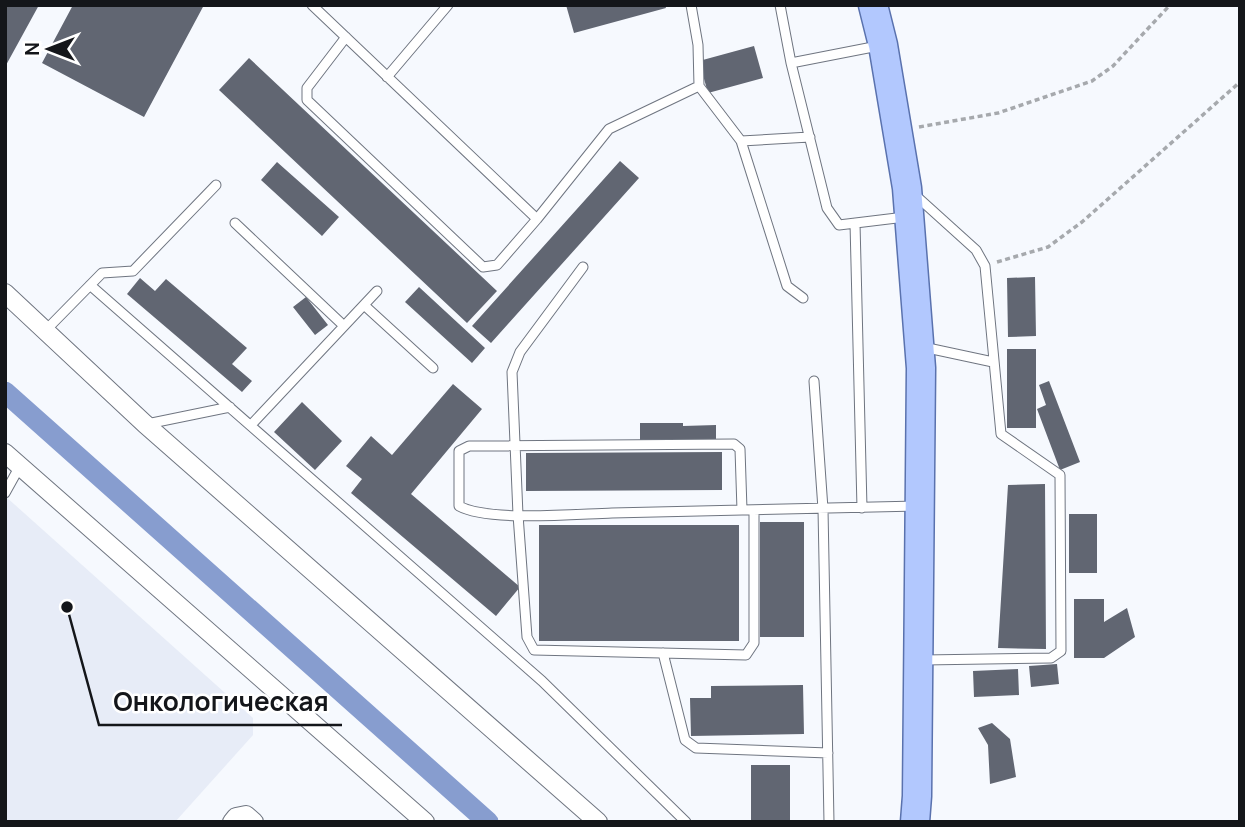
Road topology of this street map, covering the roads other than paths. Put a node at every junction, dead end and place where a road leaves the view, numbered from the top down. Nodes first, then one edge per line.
1 (312, 5) edge
2 (448, 5) edge
3 (691, 5) edge
4 (780, 5) edge
5 (873, 5) edge
6 (346, 37) junction
7 (883, 45) junction
8 (791, 63) junction
9 (387, 76) junction
10 (699, 86) junction
11 (810, 137) junction
12 (741, 141) junction
13 (216, 185) dead end
14 (907, 188) junction
15 (908, 217) junction
16 (537, 219) junction
17 (235, 223) dead end
18 (855, 223) junction
19 (583, 267) dead end
20 (90, 285) junction
21 (377, 291) dead end
22 (5, 293) edge
23 (803, 298) dead end
24 (364, 305) junction
25 (344, 326) junction
26 (46, 330) junction
27 (918, 346) junction
28 (993, 362) junction
29 (433, 368) dead end
30 (814, 381) dead end
31 (230, 407) junction
32 (145, 424) junction
33 (251, 425) junction
34 (515, 446) junction
35 (5, 453) edge
36 (20, 466) junction
37 (5, 493) edge
38 (920, 506) junction
39 (862, 508) junction
40 (823, 509) junction
41 (742, 510) junction
42 (754, 510) junction
43 (518, 515) junction
44 (663, 653) junction
45 (918, 660) junction
46 (828, 753) junction
47 (232, 822) edge
48 (254, 822) edge
49 (425, 822) edge
50 (598, 822) edge
51 (686, 822) edge
52 (829, 822) edge
53 (915, 822) edge

1 - 6 lane
2 - 9 lane
3 - 10 lane
4 - 8 lane
5 - 7 main road
6 - 9 lane
6 - 16 lane
7 - 8 lane
7 - 14 main road
8 - 11 lane
9 - 16 lane
10 - 12 lane
10 - 16 lane
11 - 12 lane
11 - 18 lane
12 - 23 lane
13 - 20 lane
14 - 15 main road
14 - 28 lane
15 - 18 lane
15 - 27 main road
17 - 25 lane
18 - 39 lane
19 - 34 lane
20 - 26 lane
20 - 31 lane
21 - 24 lane
22 - 26 street
24 - 25 lane
24 - 29 lane
25 - 33 lane
26 - 32 street
27 - 28 lane
27 - 38 main road
28 - 45 lane
30 - 40 lane
31 - 32 lane
31 - 33 lane
32 - 50 street
33 - 51 lane
34 - 41 lane
34 - 43 lane
34 - 43 lane
35 - 36 street
36 - 37 lane
36 - 49 street
38 - 39 lane
38 - 45 main road
39 - 40 lane
40 - 42 lane
40 - 46 lane
41 - 42 lane
41 - 43 lane
42 - 44 lane
43 - 44 lane
44 - 46 lane
45 - 53 main road
46 - 52 lane
47 - 48 street

